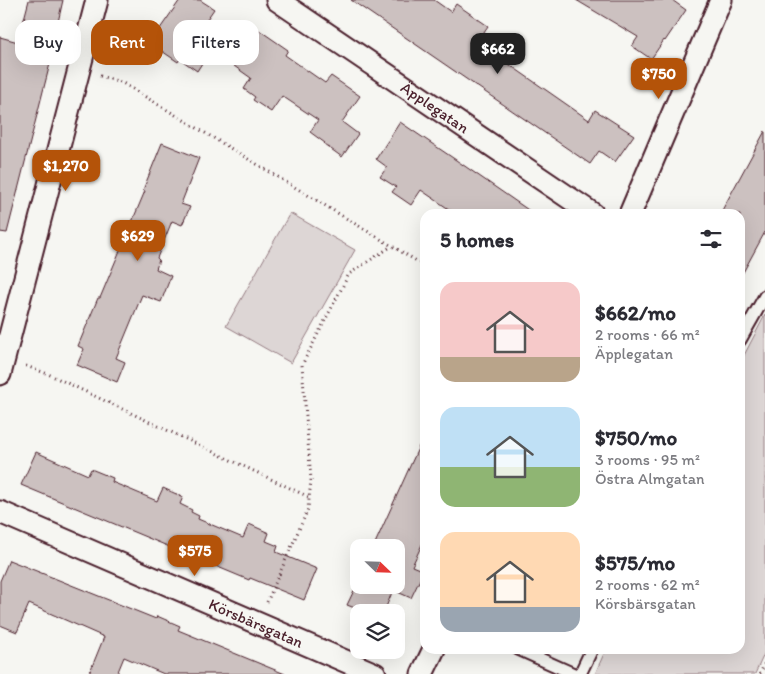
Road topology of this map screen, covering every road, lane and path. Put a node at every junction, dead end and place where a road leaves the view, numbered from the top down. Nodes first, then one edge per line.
1 (97, 0) edge
2 (278, 0) edge
3 (721, 0) edge
4 (79, 70) junction
5 (586, 209) edge
6 (632, 209) edge
7 (392, 246) junction
8 (420, 263) edge
9 (765, 296) edge
10 (745, 331) edge
11 (2, 366) edge
12 (309, 497) junction
13 (0, 512) edge
14 (258, 624) junction
15 (432, 654) edge
16 (529, 654) edge
17 (590, 654) edge
18 (765, 662) edge
19 (375, 674) edge
20 (422, 674) edge
21 (574, 674) edge
22 (580, 674) edge
23 (760, 674) edge

1 - 4 street
2 - 5 street, Äpplegatan
3 - 6 street
4 - 7 path
4 - 11 street
7 - 8 path
7 - 12 path
9 - 10 lane
11 - 12 path
12 - 14 path
13 - 14 street, Körsbärsgatan
14 - 19 street, Körsbärsgatan
15 - 20 street
16 - 21 lane
17 - 22 lane
18 - 23 path

